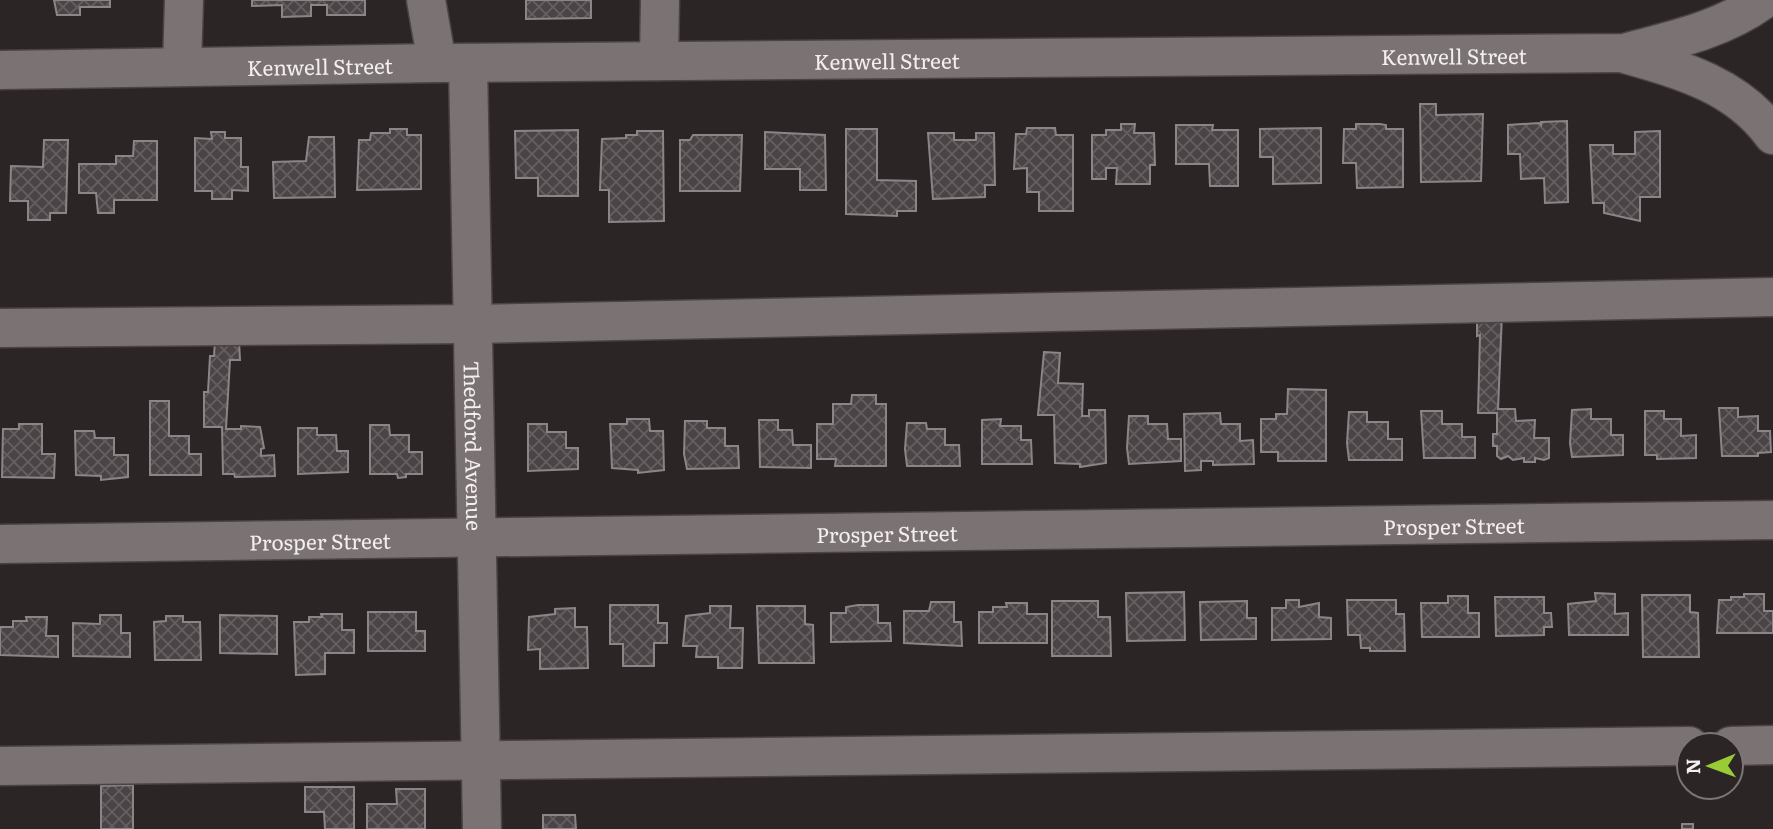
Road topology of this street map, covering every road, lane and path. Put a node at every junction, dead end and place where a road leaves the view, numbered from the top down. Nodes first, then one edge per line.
1 (184, 0) edge
2 (426, 0) edge
3 (660, 0) edge
4 (1763, 0) edge
5 (1624, 53) junction
6 (659, 61) junction
7 (452, 63) junction
8 (183, 66) junction
9 (0, 71) edge
10 (1773, 135) edge
11 (1773, 297) edge
12 (473, 324) junction
13 (0, 328) edge
14 (1773, 520) edge
15 (475, 537) junction
16 (0, 544) edge
17 (1773, 745) edge
18 (1675, 746) edge
19 (1745, 746) edge
20 (481, 760) junction
21 (0, 766) edge
22 (482, 829) edge

1 - 8 street
2 - 7 street, Thedford Avenue
3 - 6 street
4 - 5 street, Kenwell Street
5 - 6 street, Kenwell Street
5 - 10 street
6 - 7 street, Kenwell Street
7 - 8 street, Kenwell Street
7 - 12 street, Thedford Avenue
8 - 9 street, Kenwell Street
11 - 12 street
12 - 13 street
12 - 15 street, Thedford Avenue
14 - 15 street, Prosper Street
15 - 16 street, Prosper Street
15 - 20 street, Thedford Avenue
17 - 19 street
18 - 20 street
20 - 21 street
20 - 22 street, Thedford Avenue

